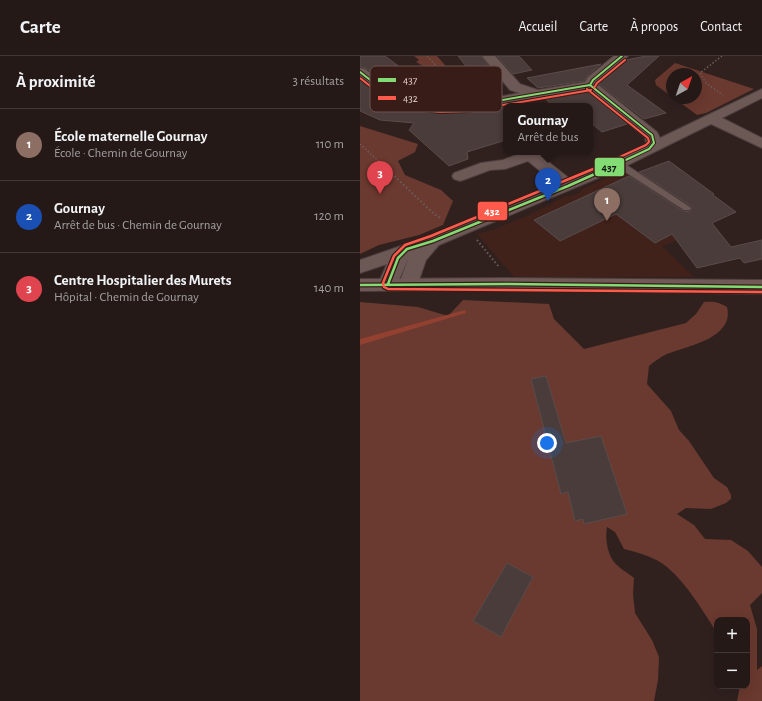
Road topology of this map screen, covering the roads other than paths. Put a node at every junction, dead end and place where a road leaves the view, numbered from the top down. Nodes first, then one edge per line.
1 (488, 56) edge
2 (622, 56) edge
3 (497, 66) edge
4 (360, 72) edge
5 (502, 72) edge
6 (370, 80) edge
7 (590, 85) junction
8 (762, 93) edge
9 (538, 94) junction
10 (502, 100) edge
11 (710, 118) junction
12 (646, 130) junction
13 (679, 133) junction
14 (762, 144) edge
15 (649, 149) junction
16 (531, 155) edge
17 (535, 155) edge
18 (618, 164) junction
19 (460, 176) dead end
20 (568, 186) junction
21 (687, 208) dead end
22 (433, 241) junction
23 (406, 249) junction
24 (360, 267) edge
25 (388, 284) junction
26 (409, 284) junction
27 (360, 285) edge
28 (762, 287) edge

1 - 3 street
2 - 7 street
4 - 6 street
5 - 9 street
7 - 9 street
7 - 12 street
8 - 11 street
9 - 10 street
11 - 13 street
11 - 14 street
12 - 13 street
12 - 15 street
13 - 15 street
15 - 18 street
16 - 19 street
17 - 20 street
18 - 20 street
18 - 21 lane
20 - 22 street
22 - 23 street
22 - 26 street
23 - 24 street
23 - 25 street
25 - 26 main road
25 - 27 main road
26 - 28 main road

